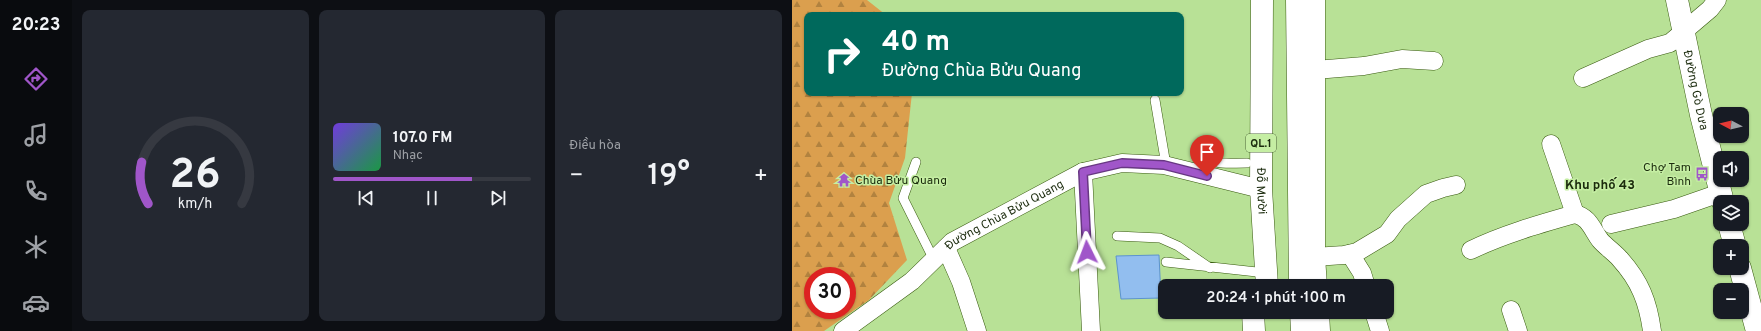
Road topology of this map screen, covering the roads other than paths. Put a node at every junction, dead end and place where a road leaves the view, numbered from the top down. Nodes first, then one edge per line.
1 (1247, 0) edge
2 (1262, 0) edge
3 (1297, 0) edge
4 (1314, 0) edge
5 (1677, 0) edge
6 (1717, 0) edge
7 (1684, 31) junction
8 (1434, 61) dead end
9 (1315, 70) junction
10 (1583, 78) dead end
11 (1155, 100) dead end
12 (1550, 144) dead end
13 (1198, 148) dead end
14 (916, 162) dead end
15 (1247, 163) junction
16 (1166, 165) junction
17 (1083, 172) junction
18 (1456, 185) dead end
19 (1254, 187) junction
20 (1721, 195) edge
21 (1713, 200) edge
22 (1575, 214) junction
23 (1611, 224) dead end
24 (1117, 236) dead end
25 (1471, 250) dead end
26 (940, 254) junction
27 (1350, 254) junction
28 (1314, 257) junction
29 (1166, 262) dead end
30 (1210, 268) junction
31 (1742, 275) edge
32 (1259, 279) edge
33 (1300, 279) edge
34 (1316, 279) edge
35 (1364, 279) edge
36 (1511, 310) dead end
37 (1253, 319) edge
38 (1267, 319) edge
39 (1301, 319) edge
40 (1318, 319) edge
41 (1376, 319) edge
42 (1757, 319) edge
43 (843, 331) edge
44 (977, 331) edge
45 (1091, 331) edge
46 (1254, 331) edge
47 (1268, 331) edge
48 (1302, 331) edge
49 (1319, 331) edge
50 (1380, 331) edge
51 (1518, 331) edge
52 (1652, 331) edge

1 - 15 main road, Đỗ Mười / QL.1
2 - 19 main road, Đỗ Mười / QL.1
3 - 33 main road
4 - 9 main road
5 - 7 main road, Đường Gò Dưa
6 - 7 street
7 - 10 street
7 - 20 main road, Đường Gò Dưa
8 - 9 street
9 - 28 main road
11 - 16 lane
12 - 22 street
13 - 15 lane
14 - 26 lane
15 - 19 main road, Đỗ Mười / QL.1
16 - 17 street, Đường Chùa Bửu Quang
16 - 19 street, Đường Chùa Bửu Quang
17 - 26 street, Đường Chùa Bửu Quang
17 - 45 street
18 - 27 street
19 - 32 main road, Đỗ Mười / QL.1
21 - 23 street
22 - 25 street
22 - 52 street
24 - 30 lane
26 - 43 street, Đường Chùa Bửu Quang
26 - 44 street
27 - 28 street
27 - 35 street
28 - 34 main road
29 - 30 lane
30 - 32 lane
31 - 42 main road
36 - 51 street
37 - 46 main road
38 - 47 main road
39 - 48 main road
40 - 49 main road
41 - 50 street

